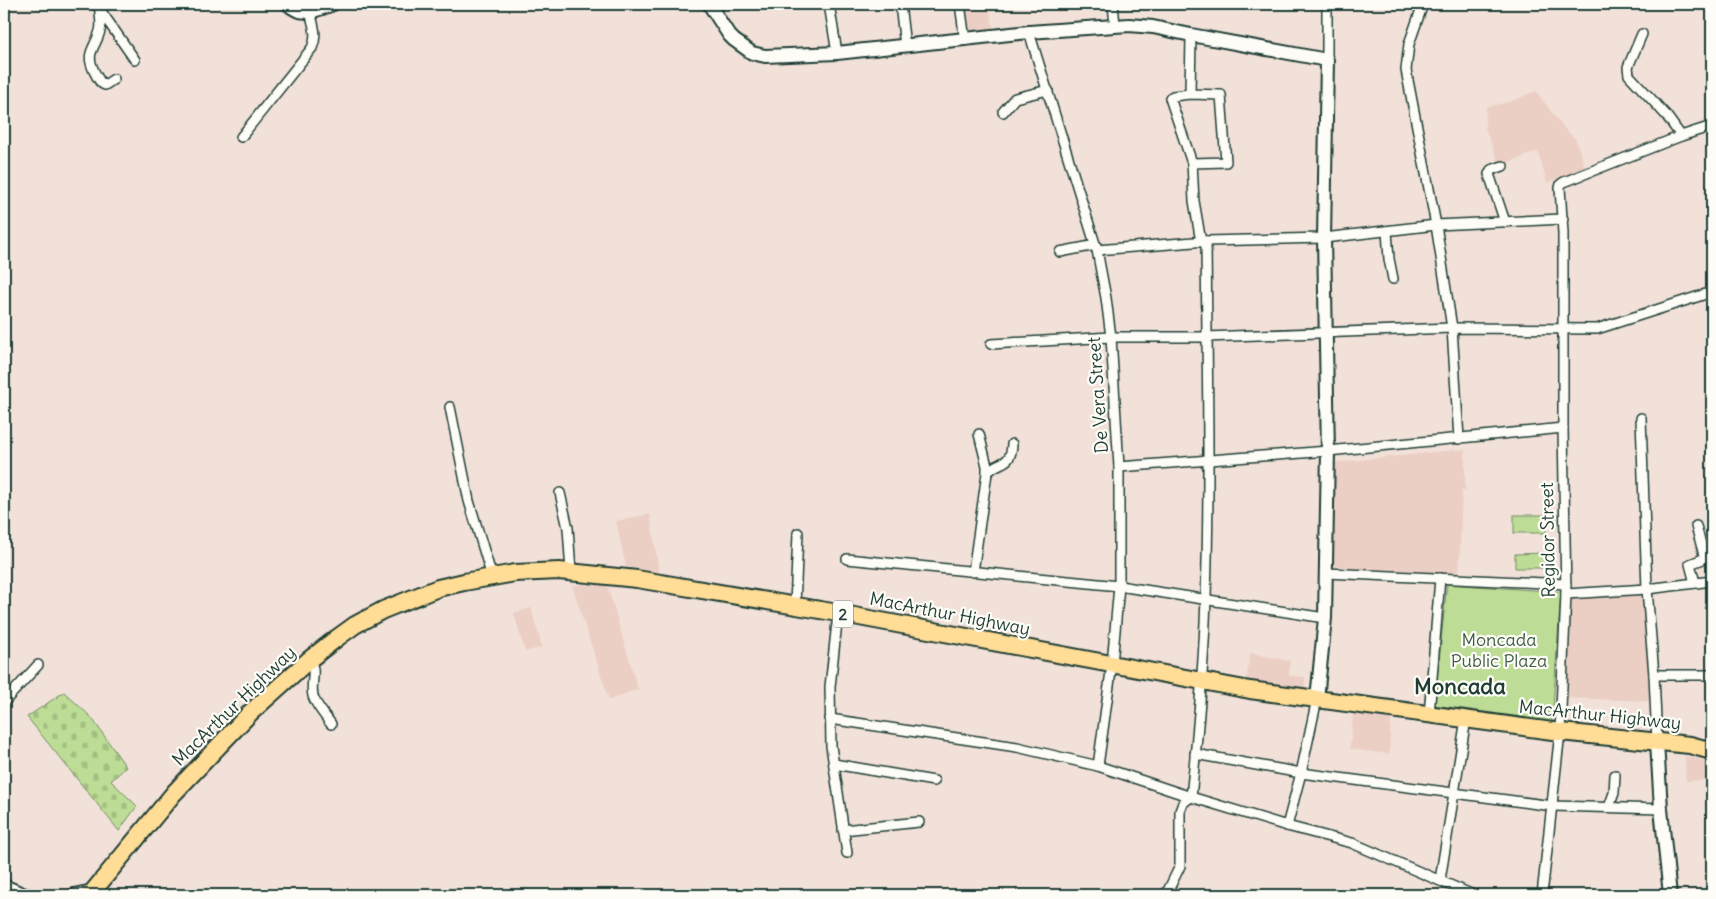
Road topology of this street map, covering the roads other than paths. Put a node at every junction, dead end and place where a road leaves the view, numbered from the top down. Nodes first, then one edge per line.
1 (288, 4) edge
2 (333, 4) edge
3 (709, 4) edge
4 (829, 4) edge
5 (900, 4) edge
6 (960, 4) edge
7 (1113, 4) edge
8 (1327, 4) edge
9 (1423, 4) edge
10 (98, 7) edge
11 (310, 12) junction
12 (1115, 25) junction
13 (1029, 32) junction
14 (1642, 34) dead end
15 (1191, 36) junction
16 (965, 40) junction
17 (905, 46) junction
18 (837, 53) junction
19 (135, 60) dead end
20 (1327, 60) junction
21 (114, 79) dead end
22 (1048, 90) junction
23 (1190, 94) junction
24 (1003, 112) dead end
25 (1712, 126) edge
26 (1681, 136) junction
27 (241, 137) dead end
28 (1192, 162) junction
29 (1503, 166) dead end
30 (1562, 219) junction
31 (1505, 222) junction
32 (1436, 225) junction
33 (1387, 231) junction
34 (1324, 238) junction
35 (1204, 242) junction
36 (1096, 248) junction
37 (1060, 252) dead end
38 (1394, 279) dead end
39 (1712, 292) edge
40 (1452, 328) junction
41 (1562, 329) junction
42 (1326, 333) junction
43 (1111, 337) junction
44 (1206, 337) junction
45 (991, 344) dead end
46 (450, 407) dead end
47 (1641, 418) dead end
48 (1563, 428) junction
49 (980, 434) dead end
50 (1459, 439) junction
51 (1012, 444) dead end
52 (1328, 451) junction
53 (1208, 460) junction
54 (1119, 467) junction
55 (987, 472) junction
56 (560, 493) dead end
57 (1696, 526) dead end
58 (798, 533) dead end
59 (847, 559) dead end
60 (571, 572) junction
61 (973, 572) junction
62 (1326, 573) junction
63 (492, 577) junction
64 (1440, 578) junction
65 (1712, 581) edge
66 (1695, 583) junction
67 (1119, 586) junction
68 (1566, 589) junction
69 (1647, 589) junction
70 (1206, 598) junction
71 (795, 606) junction
72 (838, 613) junction
73 (1325, 618) junction
74 (310, 659) junction
75 (1112, 664) junction
76 (38, 665) dead end
77 (1654, 675) junction
78 (1712, 675) edge
79 (1201, 681) junction
80 (1317, 699) junction
81 (4, 702) edge
82 (1429, 715) junction
83 (830, 719) junction
84 (1466, 719) junction
85 (331, 724) dead end
86 (1560, 732) junction
87 (1657, 742) junction
88 (1712, 752) edge
89 (1195, 754) junction
90 (834, 764) junction
91 (1098, 766) junction
92 (1301, 773) junction
93 (1615, 775) dead end
94 (934, 781) dead end
95 (1454, 794) junction
96 (1191, 797) junction
97 (1552, 806) junction
98 (1609, 807) junction
99 (1661, 809) junction
100 (919, 822) dead end
101 (1287, 826) junction
102 (843, 830) junction
103 (847, 853) dead end
104 (1440, 880) junction
105 (4, 885) edge
106 (91, 893) edge
107 (7, 895) edge
108 (25, 895) edge
109 (74, 895) edge
110 (1166, 895) edge
111 (1473, 895) edge
112 (1542, 895) edge
113 (1670, 895) edge

1 - 11 street
2 - 11 street
3 - 18 street
4 - 18 street
5 - 17 street
6 - 16 street
7 - 12 street
8 - 20 street
9 - 32 street
10 - 19 street
10 - 21 street
11 - 27 street
12 - 13 street
12 - 15 street
13 - 16 street
13 - 22 street, De Vera Street
14 - 26 street
15 - 20 street
15 - 23 street
16 - 17 street
17 - 18 street
20 - 34 street
22 - 24 street
22 - 36 street, De Vera Street
23 - 28 street
23 - 28 street
25 - 26 street
26 - 30 street, Regidor Street
28 - 35 street
29 - 31 street
30 - 31 street
30 - 41 street, Regidor Street
31 - 32 street
32 - 33 street
32 - 40 street
33 - 34 street
33 - 38 street
34 - 35 street
34 - 42 street
35 - 36 street
35 - 44 street
36 - 37 street
36 - 43 street, De Vera Street
39 - 41 street
40 - 41 street
40 - 42 street
40 - 50 street
41 - 48 street, Regidor Street
42 - 44 street
42 - 52 street
43 - 44 street
43 - 45 street
43 - 54 street, De Vera Street
44 - 53 street
46 - 63 street
47 - 69 street
48 - 50 street
48 - 68 street, Regidor Street
49 - 55 street
50 - 52 street
51 - 55 street
52 - 53 street
52 - 62 street
53 - 54 street
53 - 70 street
54 - 67 street, De Vera Street
55 - 61 street
56 - 60 street
57 - 66 street
58 - 71 street
59 - 61 street
60 - 63 highway, MacArthur Highway / 2
60 - 71 highway, MacArthur Highway / 2
61 - 67 street
62 - 64 street
62 - 73 street
63 - 74 highway, MacArthur Highway / 2
64 - 68 street
64 - 82 street
65 - 66 street
66 - 69 street
67 - 70 street
67 - 75 street, De Vera Street
68 - 69 street
68 - 86 street, Regidor Street
69 - 77 street
70 - 73 street
70 - 79 street
71 - 72 highway, MacArthur Highway / 2
72 - 75 highway, MacArthur Highway / 2
72 - 83 street
73 - 80 street
74 - 85 street
74 - 106 highway, MacArthur Highway / 2
75 - 79 highway, MacArthur Highway / 2
75 - 91 street, De Vera Street
76 - 81 street
77 - 78 street
77 - 87 street
79 - 80 highway, MacArthur Highway / 2
79 - 89 street
80 - 82 highway, MacArthur Highway / 2
80 - 92 street
82 - 84 highway, MacArthur Highway / 2
83 - 90 street
83 - 91 street
84 - 86 highway, MacArthur Highway / 2
84 - 95 street
86 - 87 highway, MacArthur Highway / 2
86 - 97 street, Regidor Street
87 - 88 highway, MacArthur Highway / 2
87 - 99 street
89 - 92 street
89 - 96 street
90 - 94 street
90 - 102 street
91 - 96 street
92 - 95 street
92 - 101 street
93 - 98 street
95 - 97 street
95 - 104 street
96 - 101 street
96 - 110 street
97 - 98 street
97 - 112 street, Regidor Street
98 - 99 street
99 - 113 street
100 - 102 street
101 - 104 street
102 - 103 street
104 - 111 street
105 - 107 street
105 - 108 street
106 - 109 street

